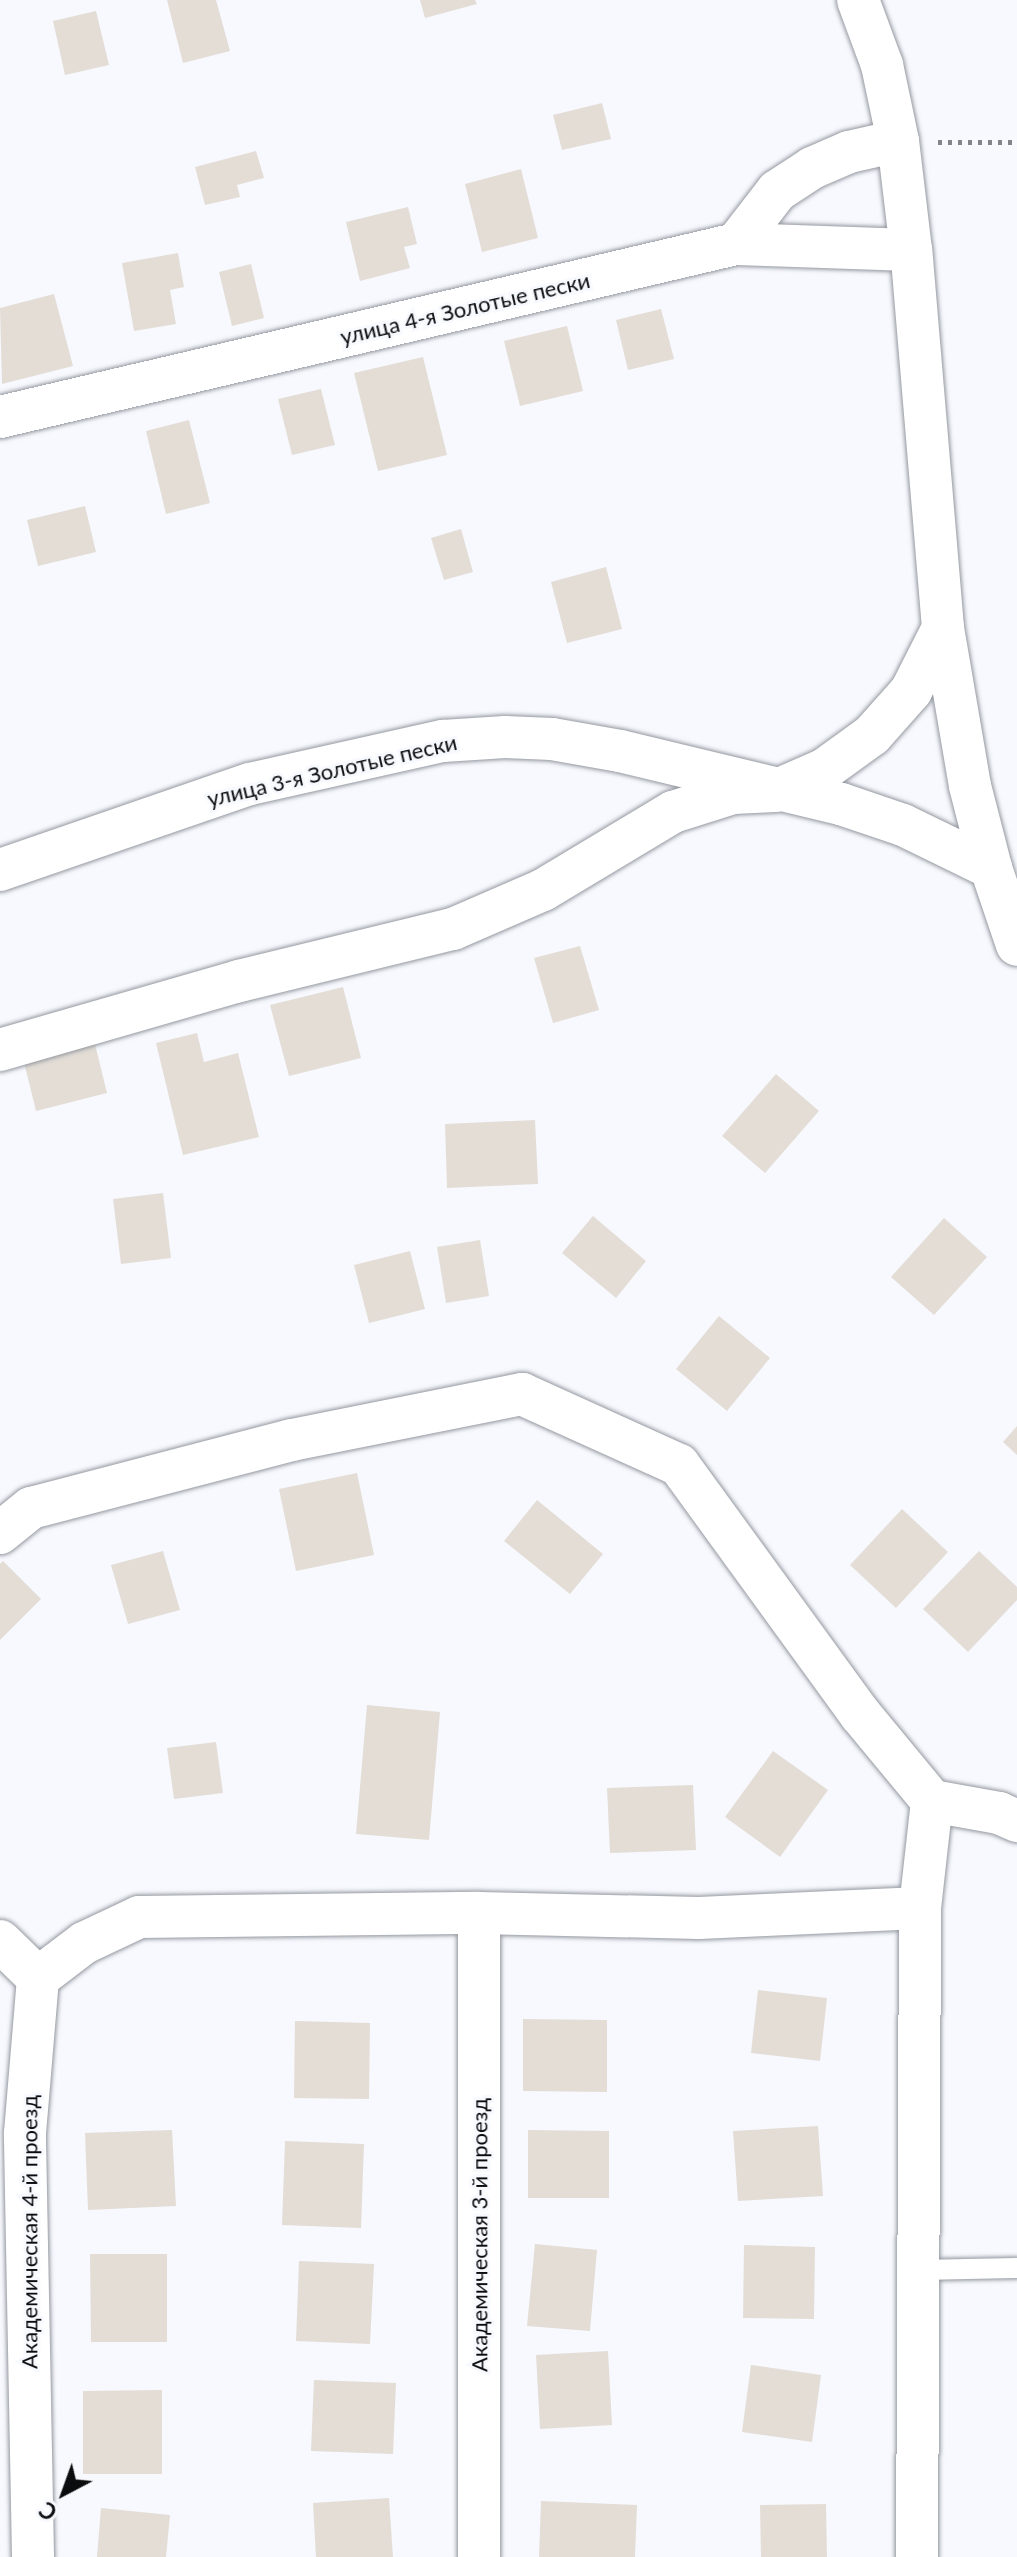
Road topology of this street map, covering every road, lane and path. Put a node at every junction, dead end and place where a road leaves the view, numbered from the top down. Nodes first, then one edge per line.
1 (858, 0) edge
2 (898, 141) junction
3 (1017, 142) edge
4 (736, 244) junction
5 (911, 250) junction
6 (0, 417) edge
7 (943, 628) junction
8 (775, 791) junction
9 (991, 868) junction
10 (0, 870) edge
11 (1017, 945) edge
12 (0, 1050) edge
13 (0, 1533) edge
14 (932, 1801) junction
15 (1017, 1821) edge
16 (920, 1908) junction
17 (479, 1913) junction
18 (0, 1941) edge
19 (38, 1978) junction
20 (1017, 2268) edge
21 (918, 2270) junction
22 (33, 2557) edge
23 (479, 2557) edge
24 (917, 2557) edge

1 - 2 street
2 - 3 path
2 - 4 street
2 - 5 street
4 - 5 street, улица 4-я Золотые пески
4 - 6 street, улица 4-я Золотые пески
5 - 7 street
7 - 8 street
7 - 9 street
8 - 9 street, улица 3-я Золотые пески
8 - 10 street, улица 3-я Золотые пески
8 - 12 street
9 - 11 street
13 - 14 street
14 - 15 street
14 - 16 street
16 - 17 street
16 - 21 street
17 - 19 street
17 - 23 street, Академическая 3-й проезд
18 - 19 street
19 - 22 street, Академическая 4-й проезд
20 - 21 lane
21 - 24 street

